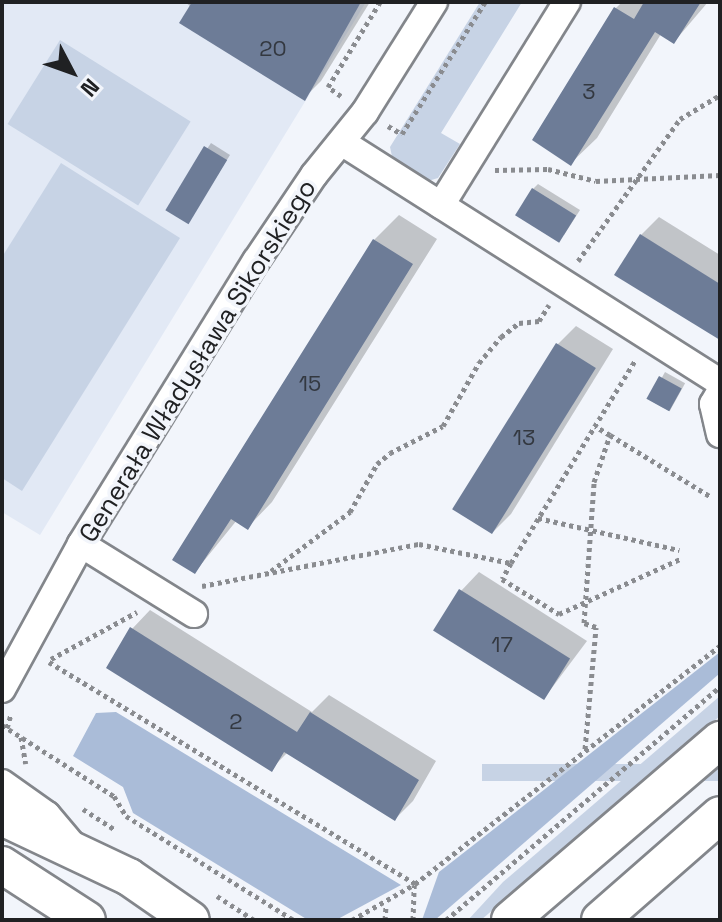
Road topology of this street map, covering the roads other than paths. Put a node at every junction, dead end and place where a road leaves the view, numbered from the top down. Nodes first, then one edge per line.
1 (434, 2) edge
2 (567, 2) edge
3 (343, 143) junction
4 (441, 205) junction
5 (720, 382) edge
6 (720, 392) edge
7 (720, 434) edge
8 (81, 544) junction
9 (194, 614) dead end
10 (7, 700) edge
11 (720, 740) edge
12 (4, 791) edge
13 (720, 815) edge
14 (2, 865) edge
15 (87, 920) edge
16 (191, 920) edge
17 (510, 920) edge
18 (600, 920) edge

1 - 3 street, Generała Władysława Sikorskiego
2 - 4 street
3 - 4 street
3 - 8 street, Generała Władysława Sikorskiego
4 - 5 street
6 - 7 street
8 - 9 street
8 - 10 street, Generała Władysława Sikorskiego
11 - 17 main road
12 - 16 main road
13 - 18 main road
14 - 15 main road

